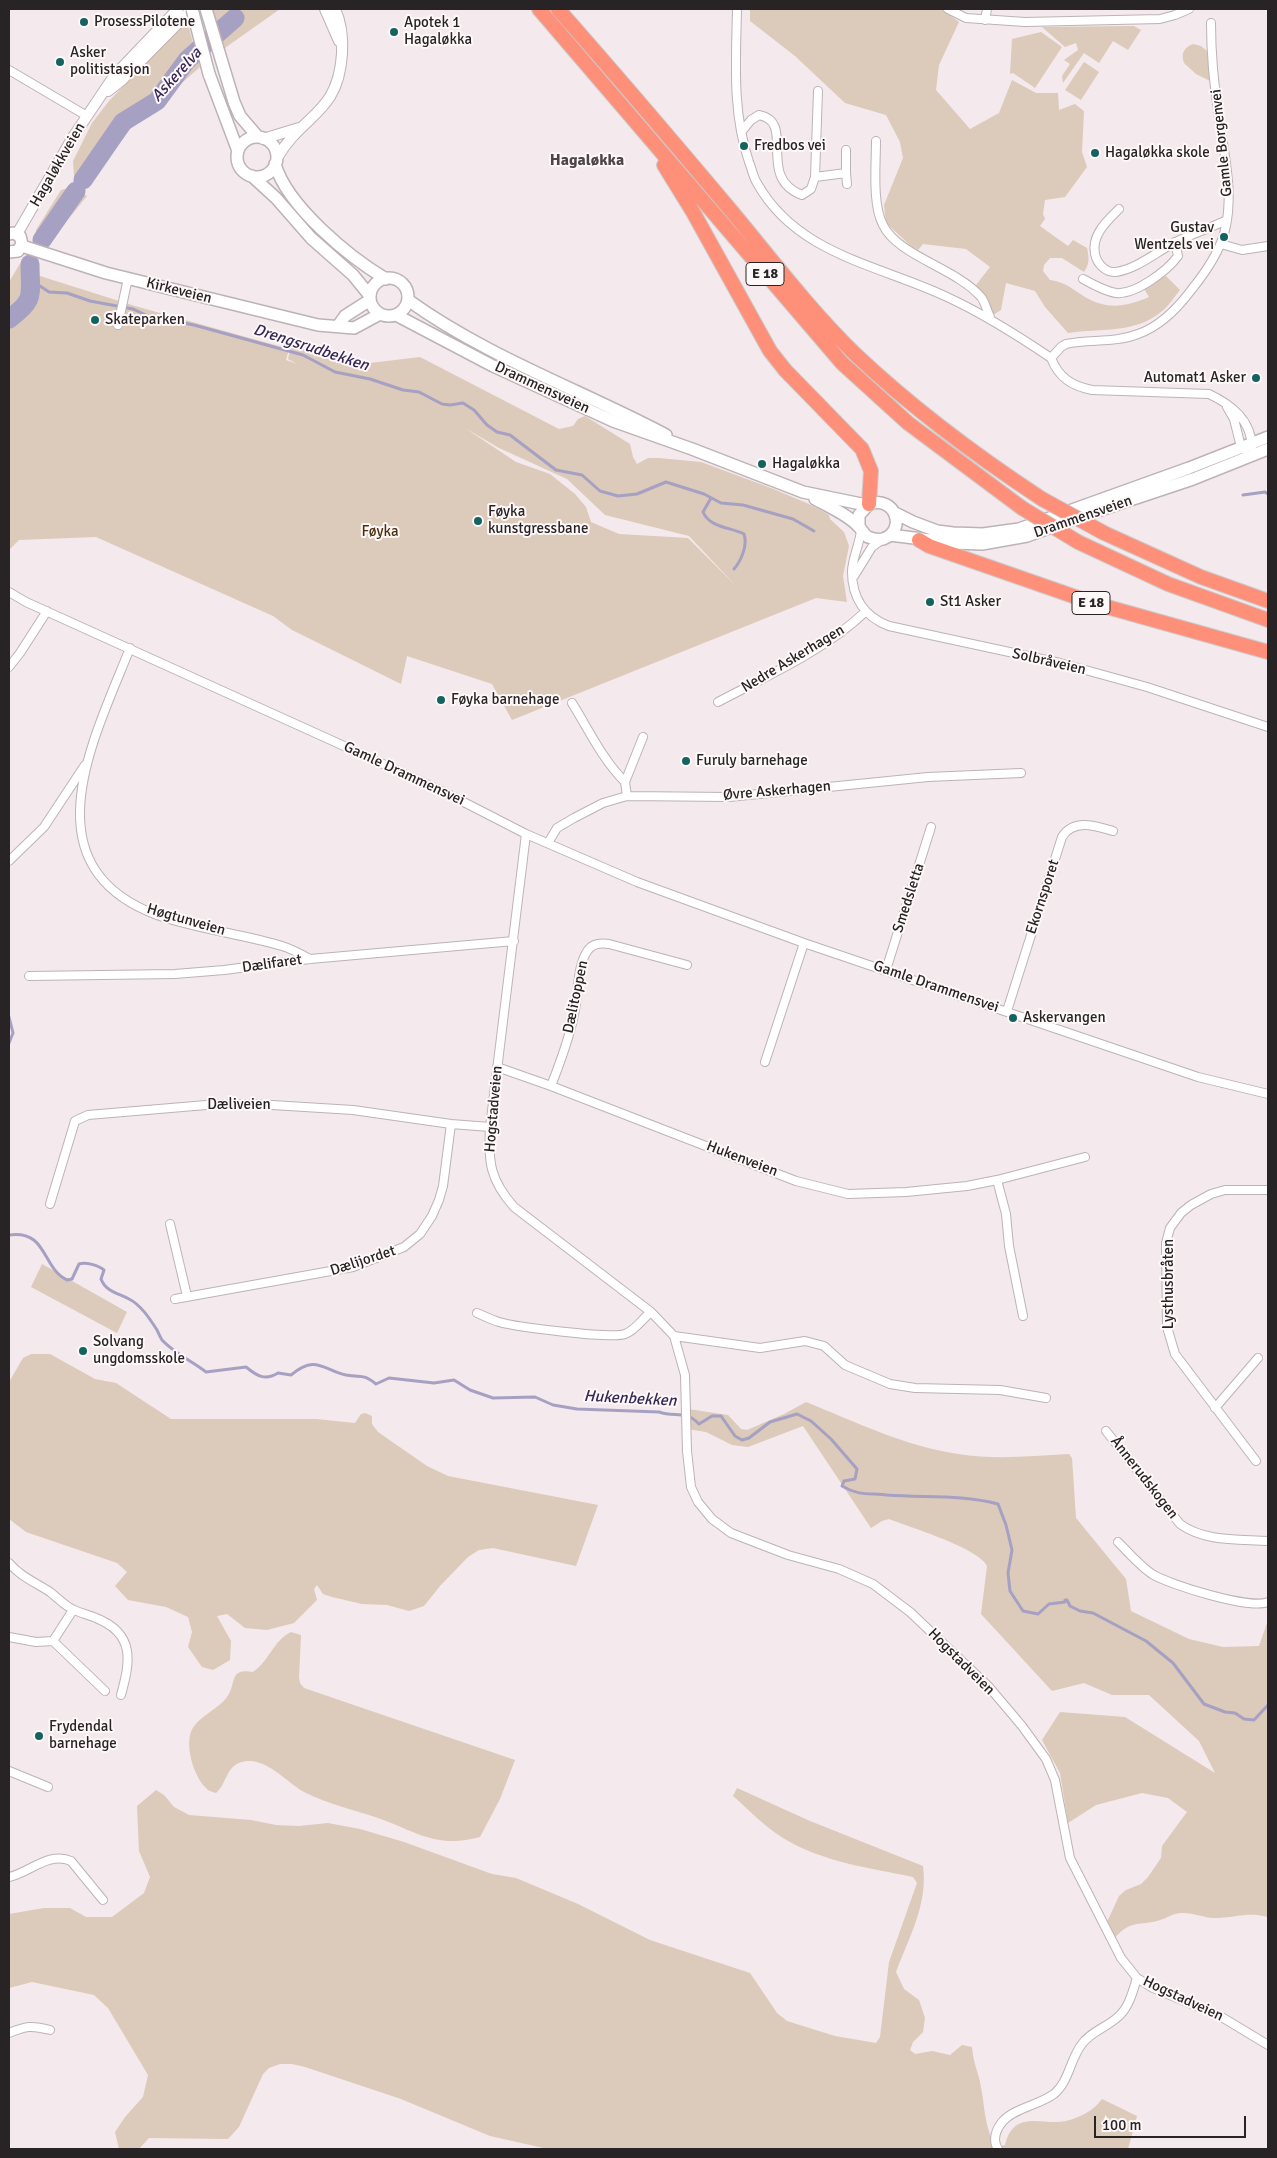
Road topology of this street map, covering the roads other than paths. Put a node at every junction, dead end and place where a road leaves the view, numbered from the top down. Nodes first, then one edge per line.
1 (178, 9) edge
2 (192, 9) edge
3 (206, 9) edge
4 (325, 9) edge
5 (335, 9) edge
6 (539, 9) edge
7 (558, 9) edge
8 (737, 9) edge
9 (948, 9) edge
10 (987, 9) edge
11 (1189, 9) edge
12 (985, 20) junction
13 (1211, 23) dead end
14 (342, 52) junction
15 (9, 70) edge
16 (818, 91) dead end
17 (101, 96) junction
18 (87, 116) junction
19 (638, 122) junction
20 (300, 128) junction
21 (742, 131) junction
22 (261, 138) junction
23 (876, 141) dead end
24 (846, 150) dead end
25 (238, 151) junction
26 (276, 161) junction
27 (846, 173) junction
28 (252, 176) junction
29 (815, 177) junction
30 (847, 184) dead end
31 (1119, 209) dead end
32 (1227, 220) junction
33 (13, 234) edge
34 (1175, 242) junction
35 (1221, 244) junction
36 (1268, 246) edge
37 (13, 253) edge
38 (128, 278) junction
39 (386, 279) junction
40 (1083, 279) dead end
41 (370, 298) junction
42 (408, 300) junction
43 (380, 314) junction
44 (396, 315) junction
45 (990, 317) junction
46 (118, 325) dead end
47 (338, 326) junction
48 (1051, 358) junction
49 (1224, 403) junction
50 (1268, 437) edge
51 (1247, 445) junction
52 (1268, 448) edge
53 (692, 449) junction
54 (1252, 455) junction
55 (803, 492) junction
56 (868, 500) junction
57 (895, 513) junction
58 (860, 528) junction
59 (886, 537) junction
60 (919, 540) junction
61 (853, 578) junction
62 (9, 592) edge
63 (1268, 601) edge
64 (47, 611) junction
65 (865, 612) junction
66 (1268, 620) edge
67 (130, 648) junction
68 (1268, 652) edge
69 (9, 667) edge
70 (718, 702) dead end
71 (572, 703) dead end
72 (1268, 727) edge
73 (643, 737) dead end
74 (86, 764) junction
75 (1021, 773) dead end
76 (625, 782) junction
77 (627, 796) junction
78 (931, 827) dead end
79 (1113, 831) dead end
80 (526, 834) junction
81 (548, 843) junction
82 (9, 861) edge
83 (514, 941) junction
84 (804, 943) junction
85 (310, 959) junction
86 (687, 965) dead end
87 (886, 970) junction
88 (29, 976) dead end
89 (1007, 1012) junction
90 (765, 1062) dead end
91 (497, 1067) junction
92 (551, 1086) junction
93 (1268, 1094) edge
94 (451, 1124) junction
95 (490, 1127) junction
96 (1085, 1157) dead end
97 (997, 1180) junction
98 (1268, 1190) edge
99 (50, 1204) dead end
100 (170, 1224) dead end
101 (187, 1296) junction
102 (175, 1299) dead end
103 (651, 1312) junction
104 (477, 1313) dead end
105 (1023, 1316) dead end
106 (674, 1336) junction
107 (1258, 1358) dead end
108 (1046, 1398) dead end
109 (1215, 1408) junction
110 (1106, 1431) dead end
111 (1256, 1461) dead end
112 (1268, 1541) edge
113 (1118, 1542) dead end
114 (9, 1564) edge
115 (1268, 1602) edge
116 (73, 1610) junction
117 (9, 1637) edge
118 (53, 1641) junction
119 (105, 1691) dead end
120 (121, 1695) dead end
121 (9, 1771) edge
122 (48, 1787) dead end
123 (9, 1877) edge
124 (103, 1900) dead end
125 (1137, 1978) junction
126 (50, 2030) dead end
127 (9, 2033) edge
128 (1268, 2046) edge
129 (998, 2149) edge

1 - 17 street, Hagaløkkveien
2 - 17 street, Hagaløkkveien
2 - 25 main road, bridge
3 - 22 main road
4 - 14 street
5 - 14 street
6 - 19 highway, E 18
7 - 63 highway, E 18, bridge
8 - 21 street
9 - 12 street
10 - 12 street
11 - 12 street
13 - 32 street, Gamle Borgenvei
14 - 20 street
15 - 18 street
16 - 29 street
17 - 18 street, Hagaløkkveien
18 - 33 street, Hagaløkkveien
19 - 56 highway, E 18
19 - 66 highway, E 18, bridge
20 - 22 street
20 - 26 street
21 - 29 street
21 - 45 street
22 - 25 main road
22 - 26 main road
23 - 45 street
24 - 27 street
25 - 28 main road
26 - 28 main road
26 - 39 main road
27 - 29 street
27 - 30 street
28 - 41 main road
31 - 34 street
32 - 34 street
32 - 35 street, Gamle Borgenvei
33 - 37 main road
34 - 40 street
35 - 36 street
35 - 48 street, Gamle Borgenvei
37 - 38 main road, Kirkeveien
38 - 46 street
38 - 47 main road, Kirkeveien
39 - 41 main road
39 - 42 main road
41 - 43 main road
41 - 47 main road
42 - 44 main road
42 - 53 main road, Drammensveien
43 - 44 main road
43 - 47 main road, Kirkeveien
44 - 53 main road, Drammensveien
45 - 48 street
48 - 49 street
49 - 51 street
49 - 51 street
50 - 51 main road, Drammensveien
51 - 54 street
51 - 57 main road, Drammensveien
52 - 54 main road, Drammensveien
53 - 55 main road, Drammensveien
54 - 60 main road, Drammensveien
55 - 56 main road, Drammensveien
55 - 58 main road, Drammensveien
56 - 57 main road
56 - 58 main road
57 - 59 main road
58 - 59 main road
58 - 61 street
59 - 60 main road, Drammensveien
59 - 61 street
60 - 68 highway, E 18
61 - 65 street
62 - 64 street, Gamle Drammensvei
64 - 67 street, Gamle Drammensvei
64 - 69 street
65 - 70 street, Nedre Askerhagen
65 - 72 street, Solbråveien
67 - 74 street, Høgtunveien
67 - 80 street, Gamle Drammensvei
71 - 76 street
73 - 76 street
74 - 82 street
74 - 85 street, Høgtunveien
75 - 77 street, Øvre Askerhagen
76 - 77 street
77 - 81 street, Øvre Askerhagen
78 - 87 street, Smedsletta
79 - 89 street, Ekornsporet
80 - 81 street, Gamle Drammensvei
80 - 83 street, Hogstadveien
81 - 84 street, Gamle Drammensvei
83 - 85 street, Dælifaret
83 - 91 street, Hogstadveien
84 - 87 street, Gamle Drammensvei
84 - 90 street
85 - 88 street, Dælifaret
86 - 92 street, Dælitoppen
87 - 89 street, Gamle Drammensvei
89 - 93 street, Gamle Drammensvei
91 - 92 street, Hukenveien
91 - 95 street, Hogstadveien
92 - 97 street, Hukenveien
94 - 95 street, Dæliveien
94 - 99 street, Dæliveien
94 - 101 street, Dælijordet
95 - 103 street, Hogstadveien
96 - 97 street, Hukenveien
97 - 105 street
98 - 109 street, Lysthusbråten
100 - 101 street
101 - 102 street, Dælijordet
103 - 104 street
103 - 106 street, Hogstadveien
106 - 108 street
106 - 125 street, Hogstadveien
107 - 109 street
109 - 111 street, Lysthusbråten
110 - 112 street, Ånnerudskogen
113 - 115 street
114 - 116 street
116 - 118 street
116 - 120 street
117 - 118 street
118 - 119 street
121 - 122 street
123 - 124 street
125 - 128 street, Hogstadveien
125 - 129 street
126 - 127 street

